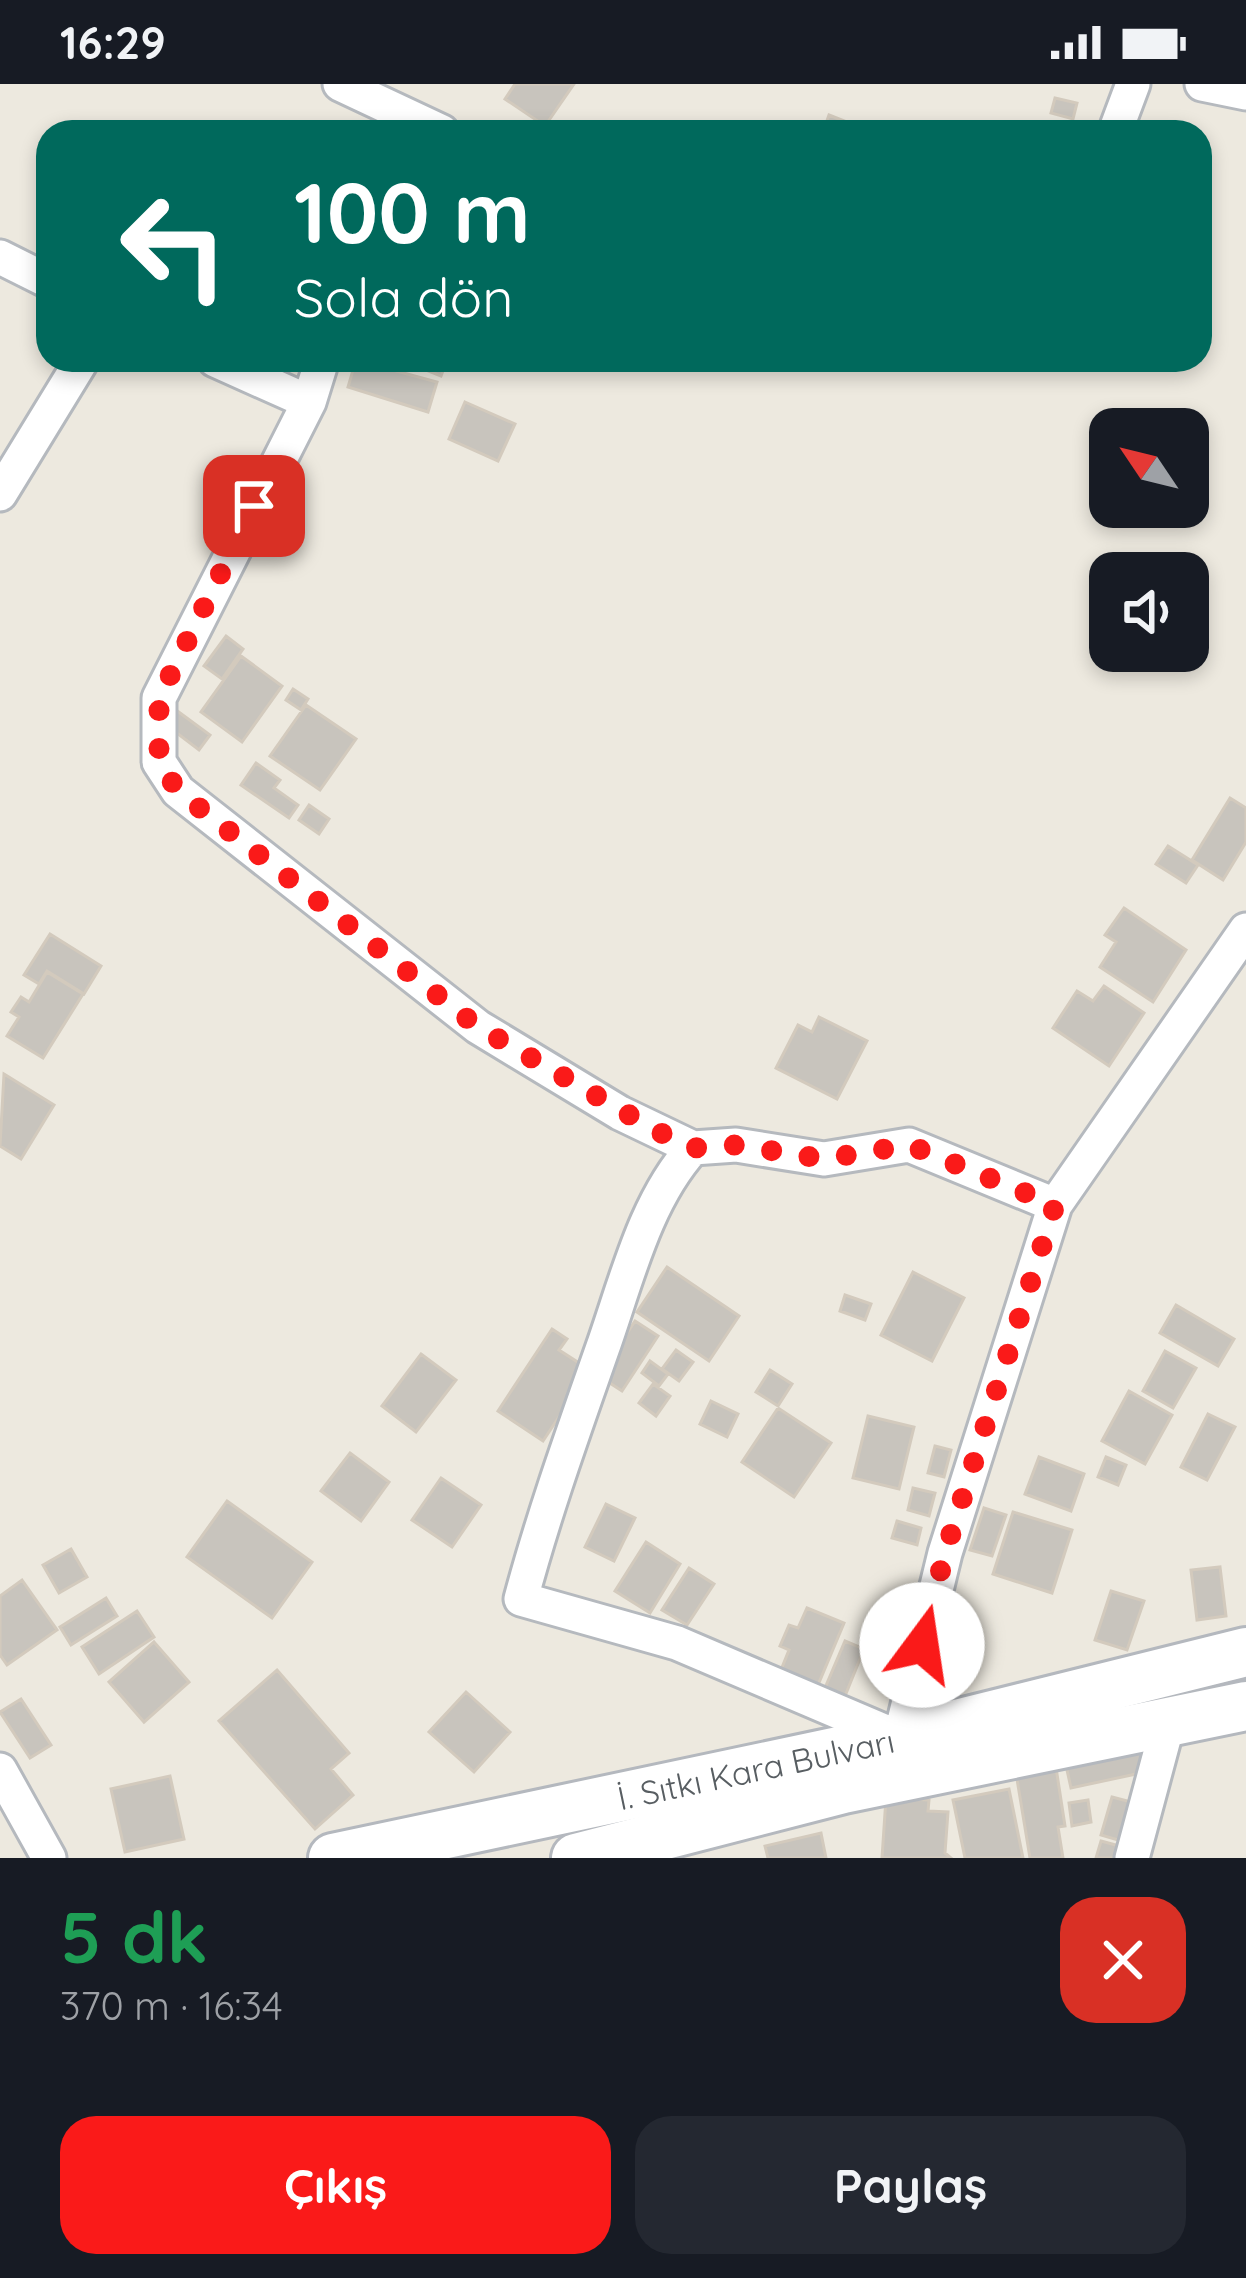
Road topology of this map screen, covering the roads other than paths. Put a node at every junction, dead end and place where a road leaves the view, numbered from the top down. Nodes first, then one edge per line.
1 (340, 84) edge
2 (1132, 84) edge
3 (1202, 84) edge
4 (1246, 93) edge
5 (389, 108) edge
6 (1119, 120) edge
7 (0, 257) edge
8 (36, 275) edge
9 (75, 372) edge
10 (242, 372) edge
11 (318, 372) edge
12 (309, 402) junction
13 (0, 494) edge
14 (1246, 930) edge
15 (693, 1148) junction
16 (1055, 1205) junction
17 (1246, 1652) edge
18 (1246, 1706) edge
19 (1168, 1720) junction
20 (900, 1738) junction
21 (0, 1770) edge
22 (50, 1858) edge
23 (333, 1858) edge
24 (576, 1858) edge
25 (1132, 1858) edge

1 - 5 street
2 - 6 street
3 - 4 street
7 - 8 street
9 - 13 street
10 - 12 street
11 - 12 street
12 - 15 street
14 - 16 street
15 - 16 street
15 - 20 street
16 - 20 street
17 - 20 main road, İ. Sıtkı Kara Bulvarı
18 - 19 main road, İ. Sıtkı Kara Bulvarı
19 - 24 main road, İ. Sıtkı Kara Bulvarı
19 - 25 street
20 - 23 main road, İ. Sıtkı Kara Bulvarı
21 - 22 street

